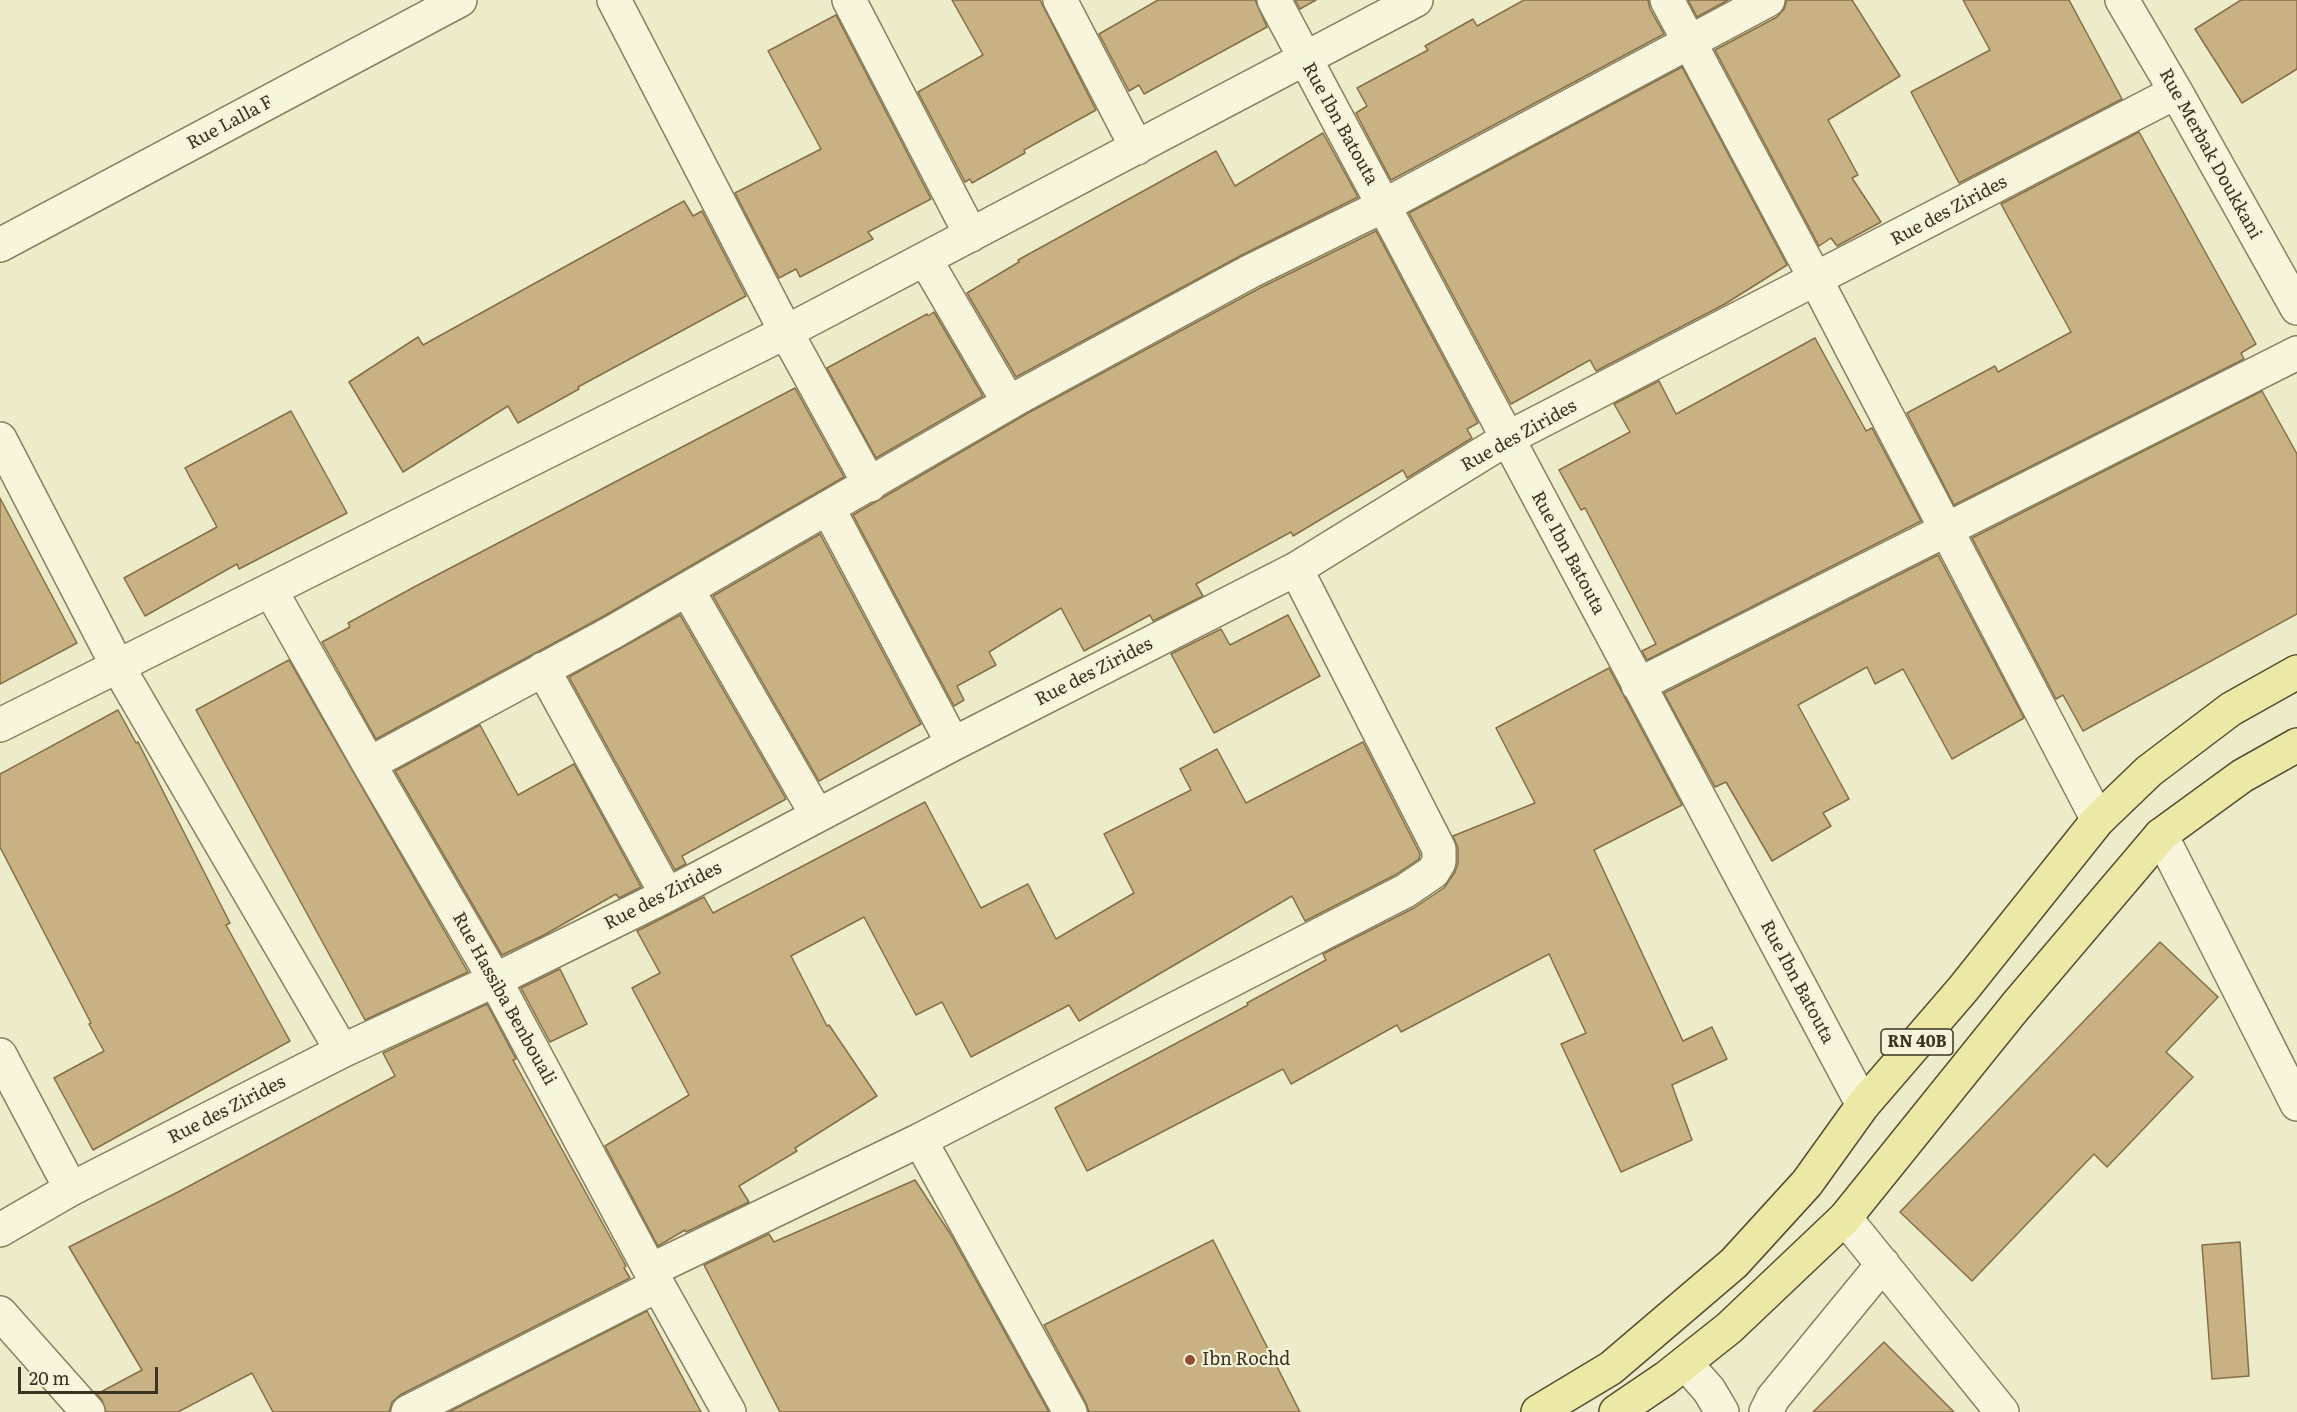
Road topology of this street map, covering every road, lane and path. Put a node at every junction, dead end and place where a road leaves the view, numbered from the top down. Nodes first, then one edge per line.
1 (460, 0) edge
2 (614, 0) edge
3 (849, 0) edge
4 (1060, 0) edge
5 (1274, 0) edge
6 (1416, 0) edge
7 (1667, 0) edge
8 (1768, 0) edge
9 (2122, 0) edge
10 (1689, 42) junction
11 (1304, 60) junction
12 (2176, 92) junction
13 (1137, 148) junction
14 (1385, 206) junction
15 (971, 236) junction
16 (0, 245) edge
17 (925, 259) junction
18 (1816, 280) junction
19 (2297, 308) edge
20 (786, 332) junction
21 (2297, 353) edge
22 (1009, 403) junction
23 (1508, 438) junction
24 (5, 460) edge
25 (870, 485) junction
26 (828, 508) junction
27 (1946, 529) junction
28 (1296, 569) junction
29 (687, 589) junction
30 (271, 591) junction
31 (118, 667) junction
32 (543, 669) junction
33 (2297, 672) edge
34 (1638, 685) junction
35 (0, 725) edge
36 (952, 744) junction
37 (2297, 746) edge
38 (369, 764) junction
39 (817, 815) junction
40 (2098, 820) junction
41 (2161, 835) junction
42 (668, 895) junction
43 (495, 980) junction
44 (342, 1051) junction
45 (0, 1055) edge
46 (2297, 1104) edge
47 (1863, 1105) junction
48 (920, 1140) junction
49 (71, 1189) junction
50 (1845, 1218) junction
51 (0, 1230) edge
52 (1883, 1264) junction
53 (654, 1278) junction
54 (0, 1313) edge
55 (1685, 1363) junction
56 (1548, 1409) edge
57 (88, 1412) edge
58 (408, 1412) edge
59 (729, 1412) edge
60 (1070, 1412) edge
61 (1616, 1412) edge
62 (1722, 1412) edge
63 (1766, 1412) edge
64 (2002, 1412) edge

1 - 16 street, Rue Lalla F
2 - 20 street
3 - 15 street
4 - 13 street
5 - 11 street, Rue Ibn Batouta
6 - 11 street
7 - 10 street
8 - 10 street
9 - 12 street, Rue Merbak Doukkani
10 - 14 street
10 - 18 street
11 - 13 street
11 - 14 street, Rue Ibn Batouta
12 - 18 street, Rue des Zirides
12 - 19 street, Rue Merbak Doukkani
13 - 15 street
14 - 22 street
14 - 23 street, Rue Ibn Batouta
15 - 17 street
17 - 20 street
17 - 22 street
18 - 23 street, Rue des Zirides
18 - 27 street
20 - 25 street
20 - 30 street
21 - 27 street
22 - 25 street
23 - 28 street, Rue des Zirides
23 - 34 street, Rue Ibn Batouta
24 - 31 street
25 - 26 street
26 - 29 street
26 - 36 street
27 - 34 street
27 - 40 street
28 - 36 street, Rue des Zirides
28 - 48 street
29 - 32 street
29 - 39 street
30 - 31 street
30 - 38 street, Rue Hassiba Benbouali
31 - 35 street
31 - 44 street
32 - 38 street
32 - 42 street
33 - 40 main road, RN 40B
34 - 47 street, Rue Ibn Batouta
36 - 39 street, Rue des Zirides
37 - 41 main road, RN 40B
38 - 43 street, Rue Hassiba Benbouali
39 - 42 street, Rue des Zirides
40 - 47 main road, RN 40B
41 - 46 street
41 - 50 main road, RN 40B
42 - 43 street, Rue des Zirides
43 - 44 street, Rue des Zirides
43 - 53 street, Rue Hassiba Benbouali
44 - 49 street, Rue des Zirides
45 - 49 street
47 - 56 main road, RN 40B
48 - 53 street
48 - 60 street
49 - 51 street, Rue des Zirides
50 - 52 street
50 - 55 main road, RN 40B
52 - 63 street
52 - 64 street
53 - 58 street
53 - 59 street, Rue Hassiba Benbouali
54 - 57 street
55 - 61 main road, RN 40B
55 - 62 street

